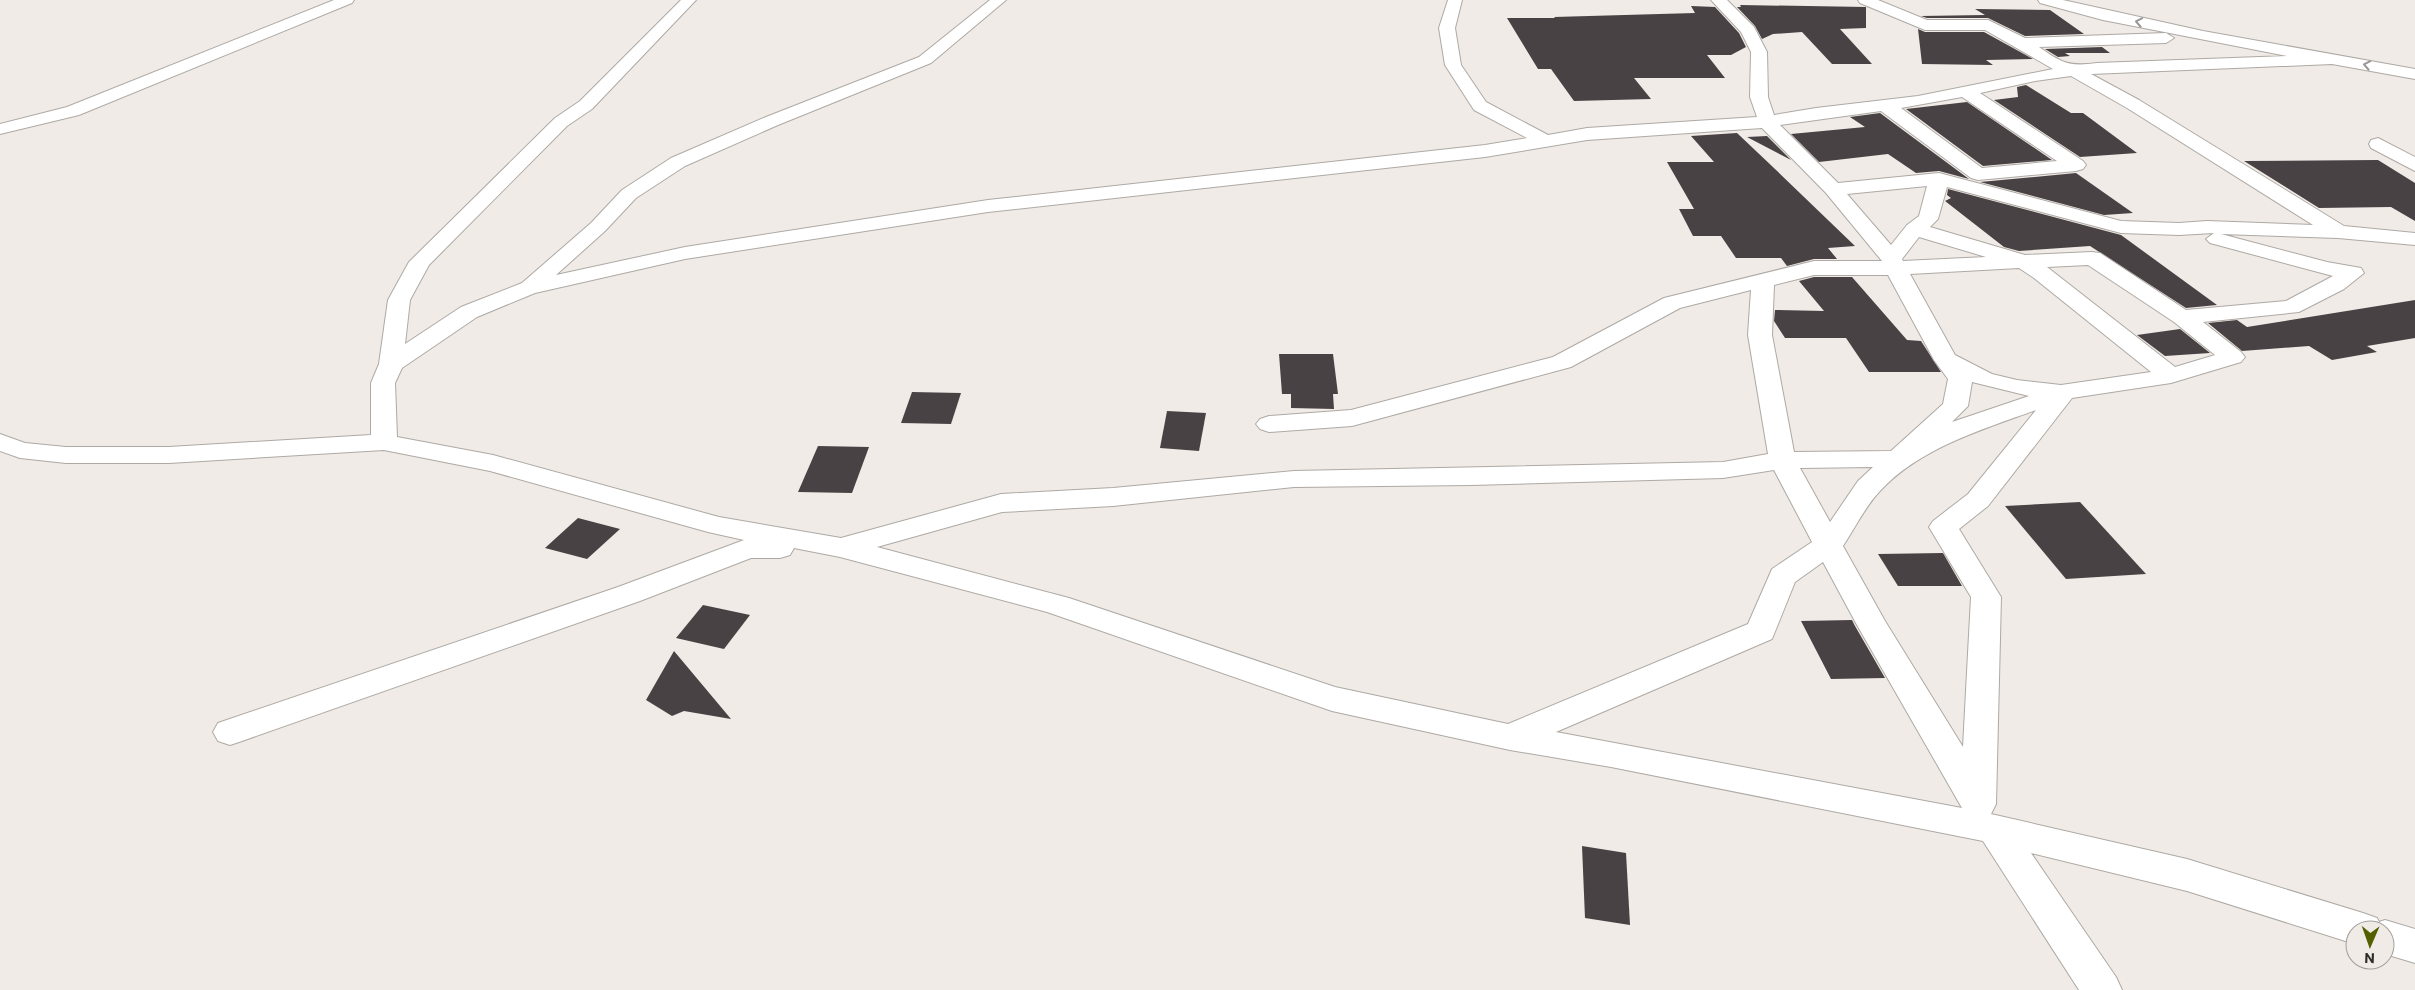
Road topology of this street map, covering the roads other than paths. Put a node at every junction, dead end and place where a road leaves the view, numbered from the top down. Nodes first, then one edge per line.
1 (347, 0) edge
2 (689, 0) edge
3 (999, 0) edge
4 (1455, 0) edge
5 (1718, 0) edge
6 (1865, 0) edge
7 (2045, 0) edge
8 (2203, 36) junction
9 (2022, 43) junction
10 (2338, 60) junction
11 (2076, 72) junction
12 (2411, 73) edge
13 (1965, 91) junction
14 (1886, 106) junction
15 (1767, 122) junction
16 (0, 129) edge
17 (1545, 141) junction
18 (2378, 144) dead end
19 (2415, 165) edge
20 (1939, 179) junction
21 (1833, 189) junction
22 (2179, 228) junction
23 (1914, 230) junction
24 (2338, 232) junction
25 (2415, 239) edge
26 (2022, 261) junction
27 (1894, 264) junction
28 (1763, 280) junction
29 (528, 288) junction
30 (2182, 317) junction
31 (1946, 360) junction
32 (391, 364) junction
33 (2171, 376) junction
34 (2064, 392) junction
35 (1269, 424) dead end
36 (0, 442) edge
37 (384, 442) junction
38 (1900, 459) junction
39 (1782, 460) junction
40 (1830, 544) junction
41 (840, 547) junction
42 (230, 732) dead end
43 (1510, 737) junction
44 (1984, 819) junction
45 (2345, 924) edge
46 (2395, 940) edge
47 (2415, 946) edge
48 (2102, 990) edge

1 - 16 street
2 - 32 street
3 - 29 street
4 - 17 street
5 - 15 street
6 - 9 street
8 -> 7 street
8 - 9 street
8 - 10 street
9 - 11 street
10 - 11 street
12 -> 10 street
11 - 13 street
11 - 24 street
13 - 14 street
13 - 14 street
14 - 15 street
15 - 17 street
15 - 21 street
17 - 29 street
18 - 19 street
20 - 21 street
20 - 22 street
20 - 23 street
21 - 27 street
22 - 24 street
22 - 30 street
23 - 26 street
23 - 27 street
24 - 25 street
26 - 27 street
26 - 30 street
26 - 33 street
27 - 28 street
27 - 31 street
28 - 35 street
28 - 39 street
29 - 32 street
30 - 33 street
31 - 34 street
31 - 38 street
32 - 37 street
33 - 34 street
34 - 38 street
34 - 44 street
36 - 37 street
37 - 41 street
38 - 39 street
38 - 40 street
39 - 40 street
39 - 41 street
40 - 43 street
40 - 44 street
41 - 42 street
41 - 43 street
43 - 44 street
44 - 45 street
44 - 48 street
46 - 47 street

